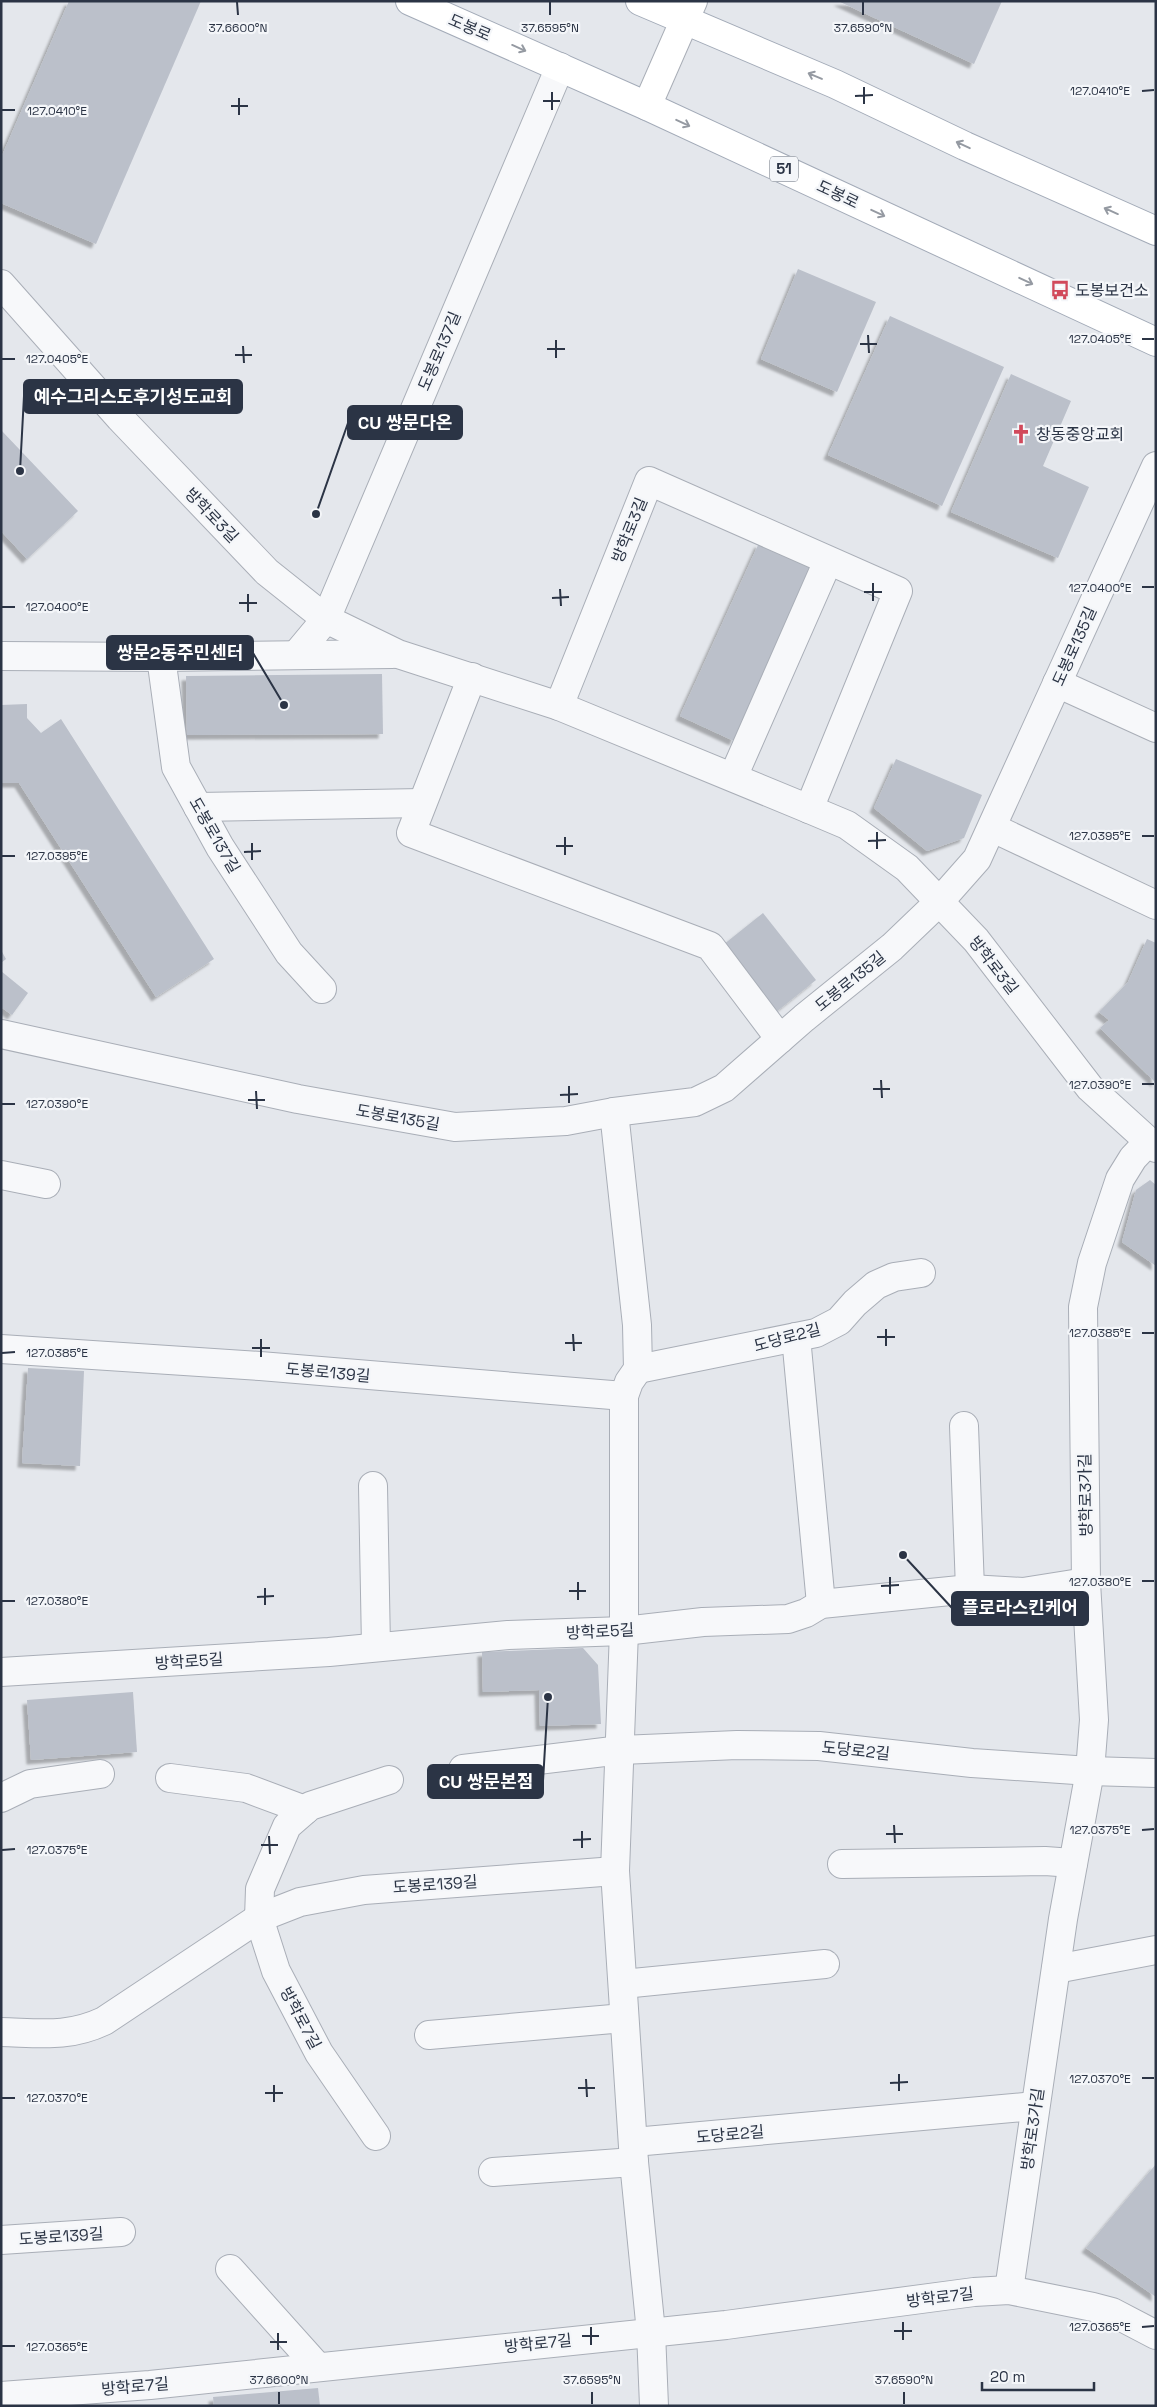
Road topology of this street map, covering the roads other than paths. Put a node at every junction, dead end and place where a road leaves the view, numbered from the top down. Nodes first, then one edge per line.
1 (410, 1) edge
2 (640, 1) edge
3 (689, 11) edge
4 (560, 67) junction
5 (647, 106) junction
6 (1156, 231) edge
7 (1, 284) edge
8 (1156, 342) edge
9 (1156, 466) edge
10 (828, 561) junction
11 (326, 619) junction
12 (398, 654) junction
13 (296, 655) junction
14 (1, 656) edge
15 (161, 657) junction
16 (472, 677) junction
17 (1057, 683) junction
18 (559, 706) junction
19 (1156, 728) edge
20 (733, 777) junction
21 (422, 803) junction
22 (198, 807) junction
23 (809, 809) junction
24 (992, 828) junction
25 (940, 902) junction
26 (1156, 904) edge
27 (322, 989) dead end
28 (1, 1034) edge
29 (780, 1039) junction
30 (614, 1112) junction
31 (1152, 1144) edge
32 (1, 1175) edge
33 (46, 1184) dead end
34 (921, 1273) dead end
35 (796, 1337) junction
36 (1, 1349) edge
37 (638, 1369) junction
38 (624, 1396) junction
39 (964, 1426) dead end
40 (373, 1486) dead end
41 (1086, 1582) junction
42 (970, 1589) junction
43 (821, 1604) junction
44 (624, 1631) junction
45 (376, 1647) junction
46 (1, 1672) edge
47 (621, 1750) junction
48 (463, 1769) dead end
49 (1090, 1772) junction
50 (1156, 1773) edge
51 (100, 1774) dead end
52 (170, 1778) dead end
53 (389, 1780) dead end
54 (1, 1798) edge
55 (305, 1810) junction
56 (1073, 1863) junction
57 (842, 1864) dead end
58 (615, 1871) junction
59 (259, 1918) junction
60 (1156, 1950) edge
61 (826, 1964) dead end
62 (1056, 1969) junction
63 (623, 1984) junction
64 (624, 2018) junction
65 (1, 2032) edge
66 (429, 2036) dead end
67 (1035, 2106) junction
68 (376, 2136) dead end
69 (634, 2152) junction
70 (493, 2172) dead end
71 (121, 2232) dead end
72 (1, 2240) edge
73 (230, 2270) dead end
74 (1009, 2290) junction
75 (651, 2332) junction
76 (1156, 2335) edge
77 (317, 2366) junction
78 (1, 2396) edge
79 (654, 2406) edge

1 -> 4 main road, 도봉로 / 51
2 - 3 main road
3 - 5 main road
6 -> 3 main road
4 - 5 main road, 도봉로 / 51
4 - 11 street, 도봉로137길
5 -> 8 main road, 도봉로 / 51
7 - 11 street, 방학로3길
9 - 17 street, 도봉로135길
10 - 18 street, 방학로3길
10 - 20 street
10 - 23 street, 방학로3길
11 - 12 street, 방학로3길
11 - 13 street, 도봉로137길
12 - 13 street
12 - 16 street, 방학로3길
13 - 15 street
14 - 15 street
15 - 22 street, 도봉로137길
16 - 18 street, 방학로3길
16 - 21 street
17 - 19 street
17 - 24 street, 도봉로135길
18 - 20 street, 방학로3길
20 - 23 street, 방학로3길
21 - 22 street
21 - 29 street
22 - 27 street, 도봉로137길
23 - 25 street, 방학로3길
24 - 25 street, 도봉로135길
24 - 26 street
25 - 29 street, 도봉로135길
25 - 31 street, 방학로3길
28 - 30 street, 도봉로135길
29 - 30 street, 도봉로135길
30 - 37 street
31 - 41 street, 방학로3가길
32 - 33 street
34 - 35 street, 도당로2길
35 - 37 street, 도당로2길
35 - 43 street
36 - 38 street, 도봉로139길
37 - 38 street
38 - 44 street
39 - 42 street
40 - 45 street
41 - 42 street, 방학로5길
41 - 49 street, 방학로3가길
42 - 43 street, 방학로5길
43 - 44 street, 방학로5길
44 - 45 street, 방학로5길
44 - 47 street
45 - 46 street, 방학로5길
47 - 48 street
47 - 49 street, 도당로2길
47 - 58 street
49 - 50 street, 도당로2길
49 - 56 street, 방학로3가길
51 - 54 street
52 - 55 street
53 - 55 street
55 - 59 street
56 - 57 street
56 - 62 street, 방학로3가길
58 - 59 street, 도봉로139길
58 - 63 street
59 - 65 street, 도봉로139길
59 - 68 street, 방학로7길
60 - 62 street
61 - 63 street
62 - 67 street, 방학로3가길
63 - 64 street
64 - 66 street
64 - 69 street
67 - 69 street, 도당로2길
67 - 74 street, 방학로3가길
69 - 70 street, 도당로2길
69 - 75 street
71 - 72 street, 도봉로139길
73 - 77 street
74 - 75 street, 방학로7길
74 - 76 street, 방학로7길
75 - 77 street, 방학로7길
75 - 79 street
77 - 78 street, 방학로7길

